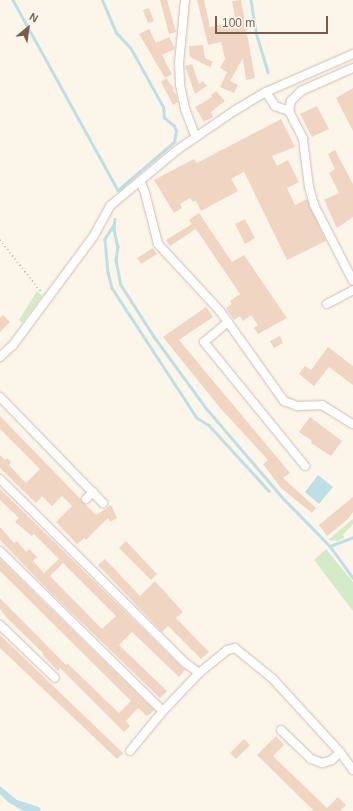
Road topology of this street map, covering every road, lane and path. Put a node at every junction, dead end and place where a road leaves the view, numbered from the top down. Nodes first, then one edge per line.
1 (184, 0) edge
2 (353, 54) edge
3 (353, 68) edge
4 (266, 92) junction
5 (289, 111) junction
6 (196, 137) junction
7 (140, 181) junction
8 (0, 240) edge
9 (353, 281) edge
10 (353, 290) edge
11 (48, 299) junction
12 (327, 304) dead end
13 (228, 322) junction
14 (0, 357) edge
15 (0, 397) edge
16 (353, 424) edge
17 (305, 466) dead end
18 (0, 479) edge
19 (93, 492) junction
20 (86, 499) dead end
21 (103, 502) dead end
22 (0, 551) edge
23 (0, 625) edge
24 (199, 674) junction
25 (55, 678) dead end
26 (163, 711) junction
27 (281, 730) dead end
28 (130, 751) dead end
29 (340, 752) junction
30 (353, 770) edge

1 - 6 street
2 - 4 street
3 - 5 street
4 - 5 street
4 - 6 street
5 - 9 street
6 - 7 street
7 - 11 street
7 - 13 street
8 - 11 path
10 - 12 street
11 - 14 street
13 - 16 street
13 - 17 street
15 - 19 street
18 - 24 street
19 - 20 street
19 - 21 street
22 - 26 street
23 - 25 street
24 - 26 street
24 - 29 street
26 - 28 street
27 - 29 street
29 - 30 street

